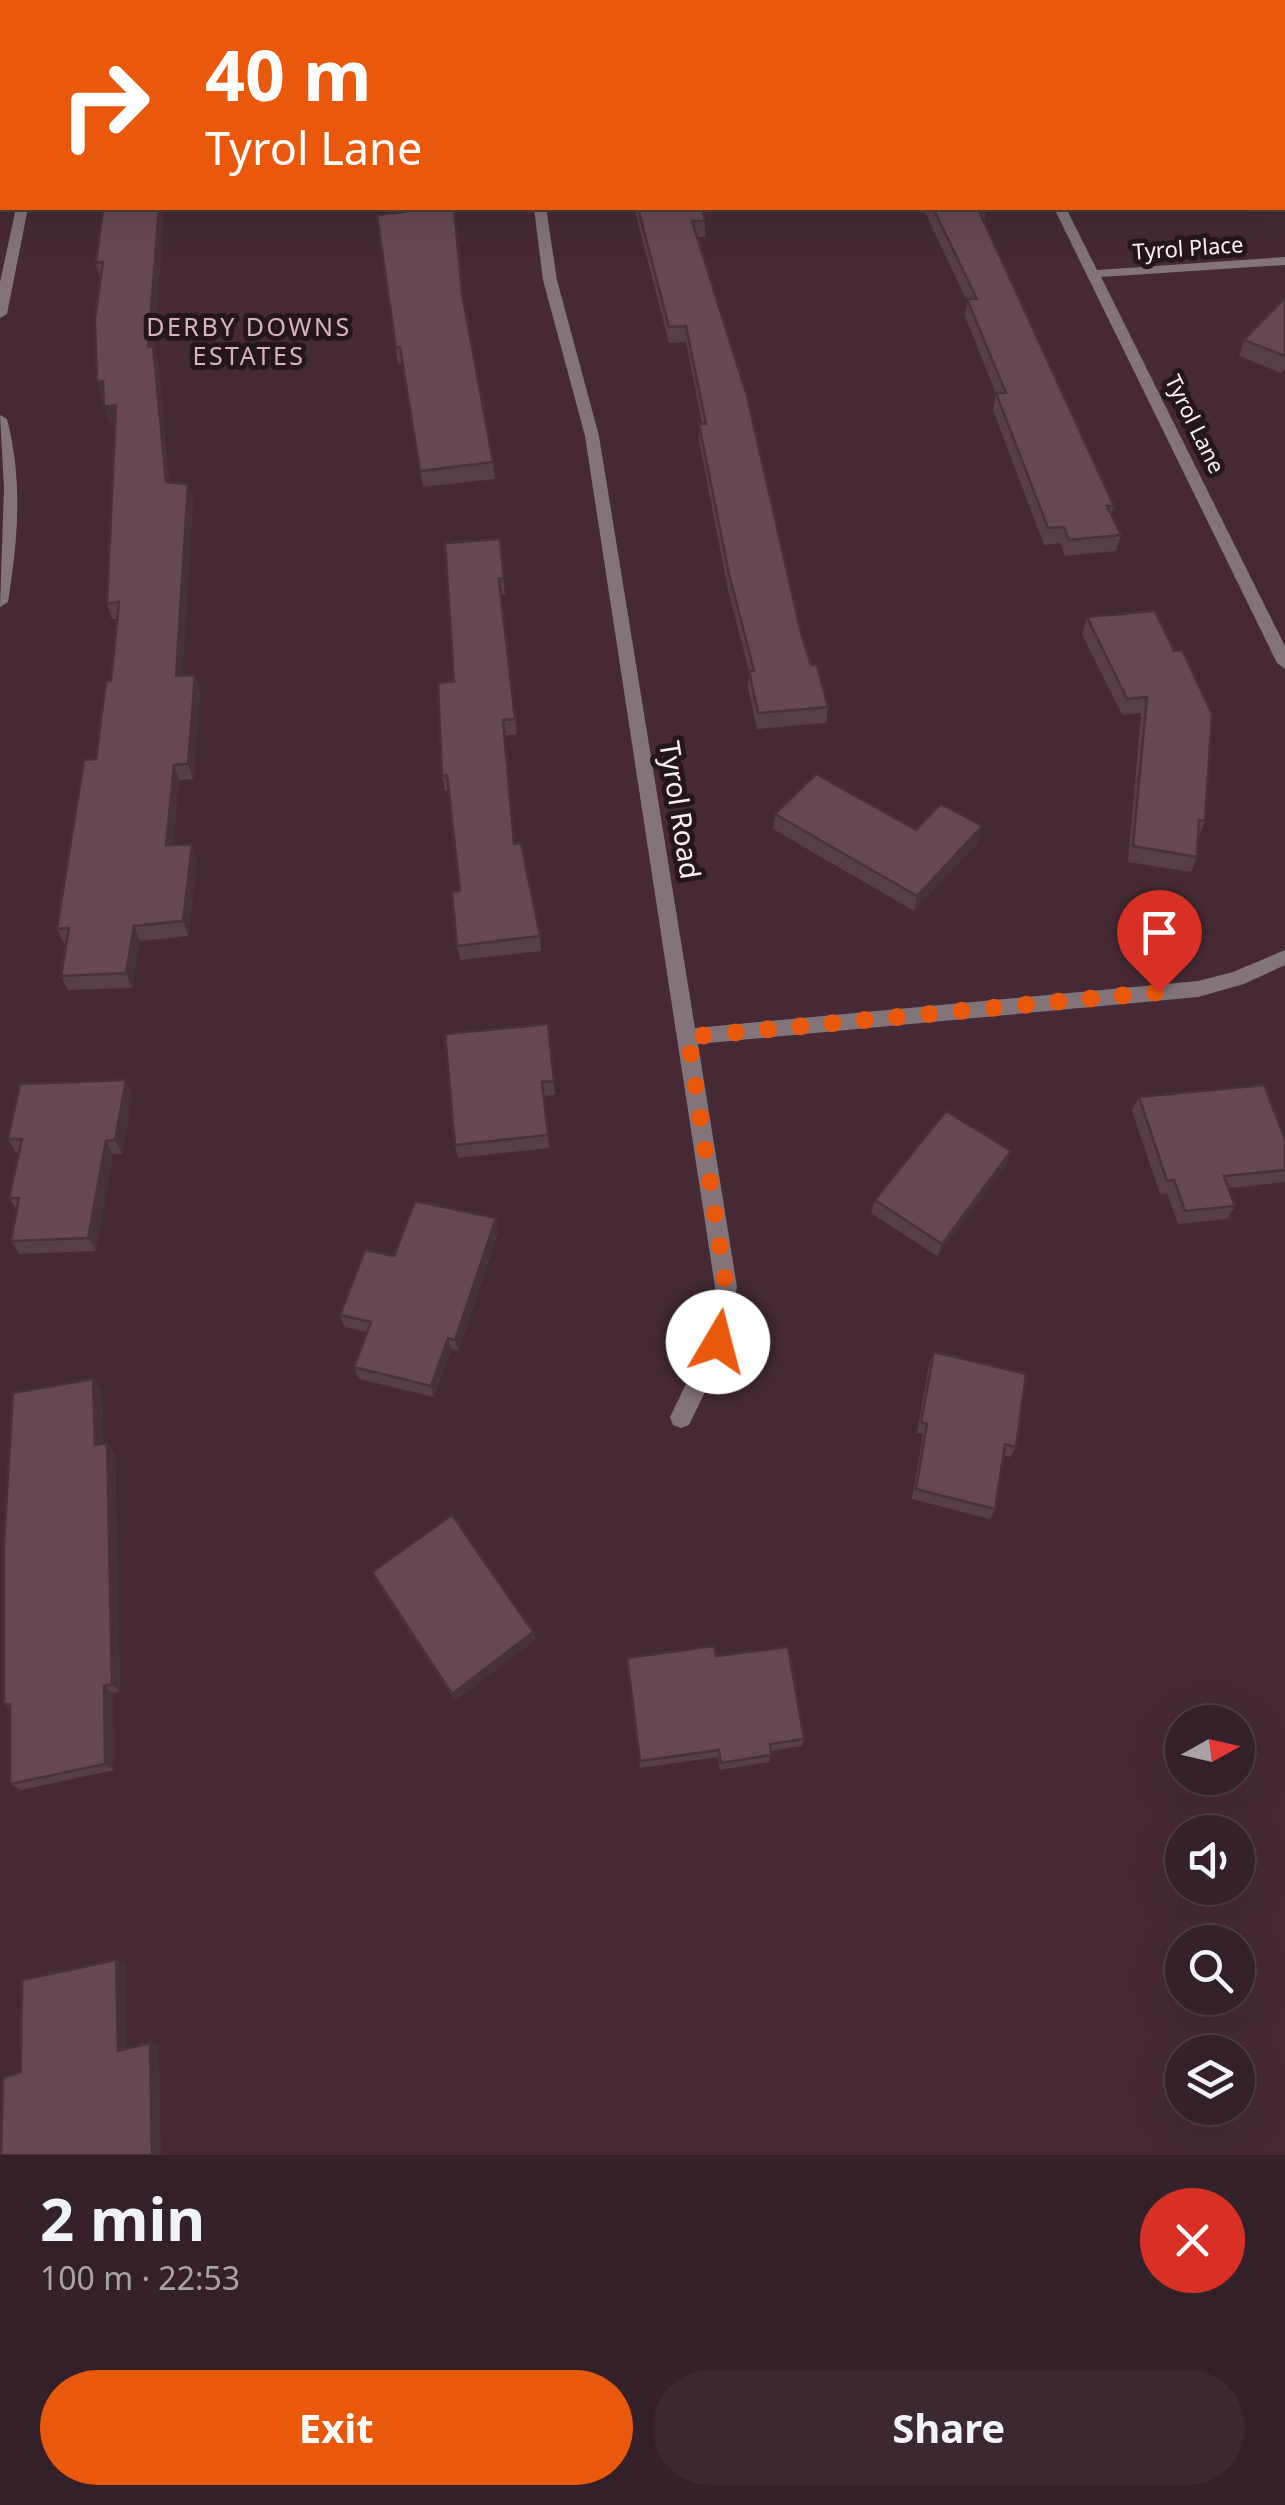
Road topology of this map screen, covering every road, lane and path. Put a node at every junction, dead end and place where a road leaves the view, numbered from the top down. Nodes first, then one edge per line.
1 (22, 210) edge
2 (540, 210) edge
3 (1061, 210) edge
4 (1285, 262) edge
5 (1093, 274) junction
6 (0, 314) edge
7 (0, 419) edge
8 (0, 602) edge
9 (1285, 663) edge
10 (1285, 957) edge
11 (688, 1037) junction
12 (681, 1416) dead end

1 - 6 street
2 - 11 street, Tyrol Road
3 - 5 street, Tyrol Lane
4 - 5 street, Tyrol Place
5 - 9 street, Tyrol Lane
7 - 8 street
10 - 11 street
11 - 12 street, Tyrol Road

